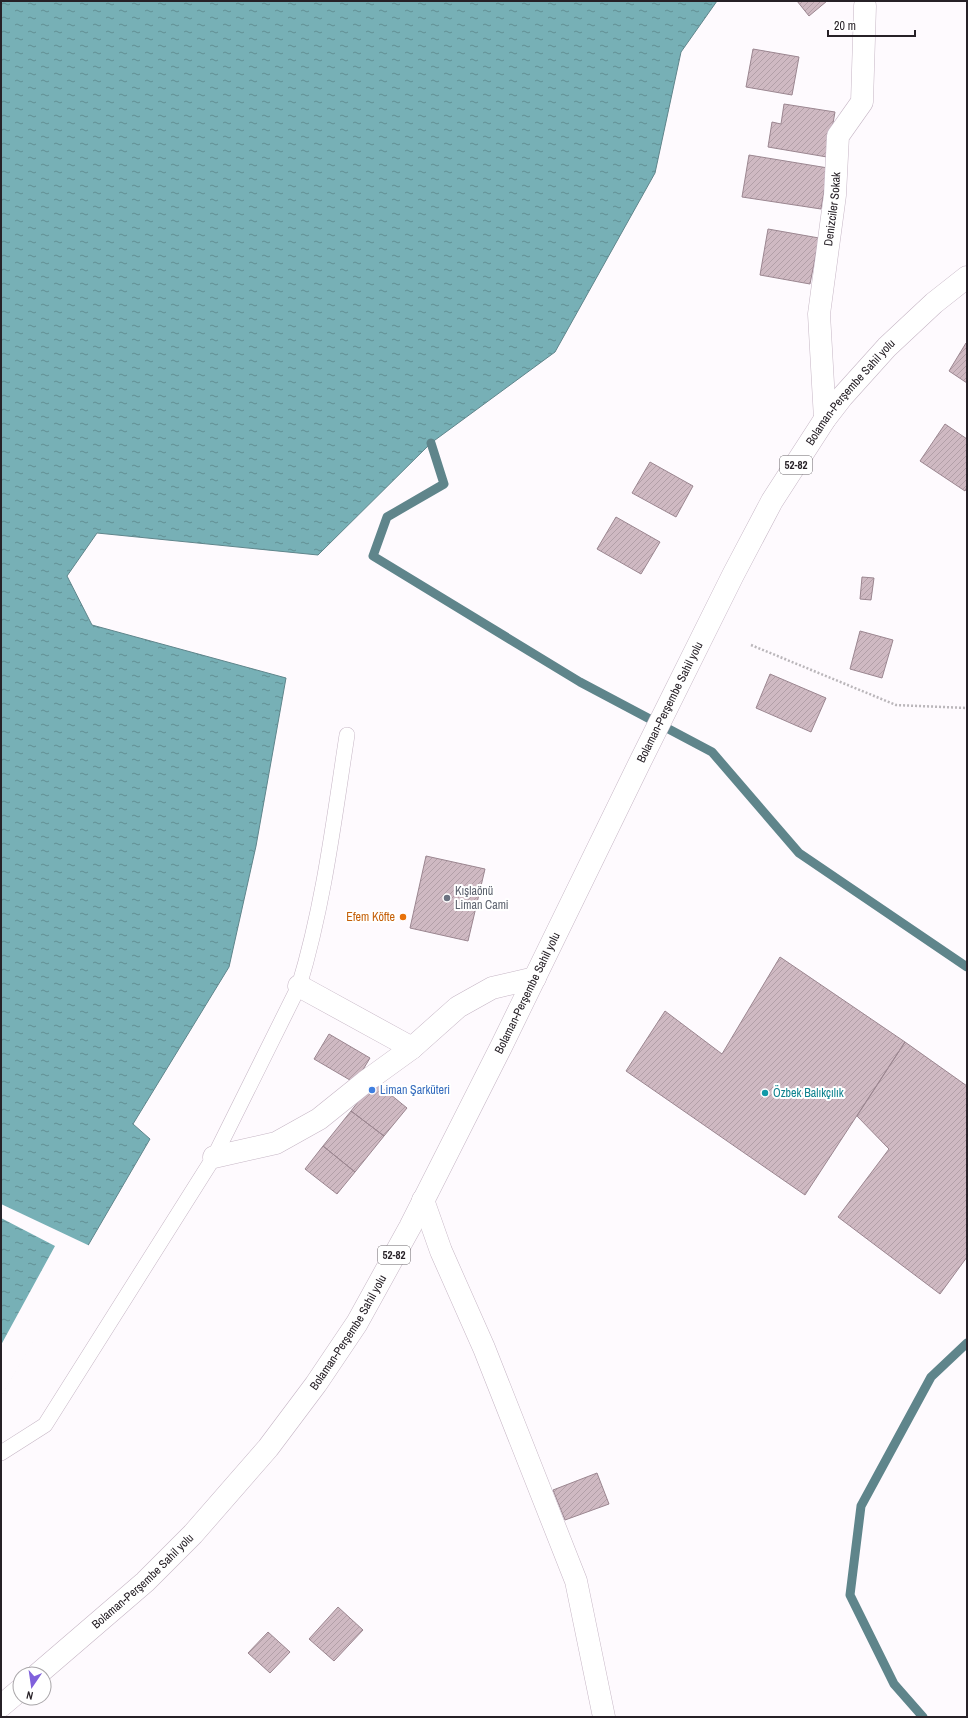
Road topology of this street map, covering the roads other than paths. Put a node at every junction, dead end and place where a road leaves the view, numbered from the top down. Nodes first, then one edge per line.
1 (865, 6) dead end
2 (967, 277) edge
3 (825, 419) junction
4 (347, 735) dead end
5 (535, 978) junction
6 (299, 986) junction
7 (412, 1048) junction
8 (214, 1157) junction
9 (423, 1200) junction
10 (1, 1453) edge
11 (47, 1666) edge
12 (12, 1697) edge
13 (1, 1706) edge
14 (604, 1717) edge

1 - 3 main road, Denizciler Sokak
2 - 3 main road, Bolaman-Perşembe Sahil yolu / 52-82
3 - 5 main road, Bolaman-Perşembe Sahil yolu / 52-82
4 - 6 lane
5 - 7 main road
5 - 9 main road, Bolaman-Perşembe Sahil yolu / 52-82
6 - 7 main road
6 - 8 lane
7 - 8 main road
8 - 10 lane
9 - 11 main road, Bolaman-Perşembe Sahil yolu / 52-82
9 - 14 main road
12 - 13 main road

